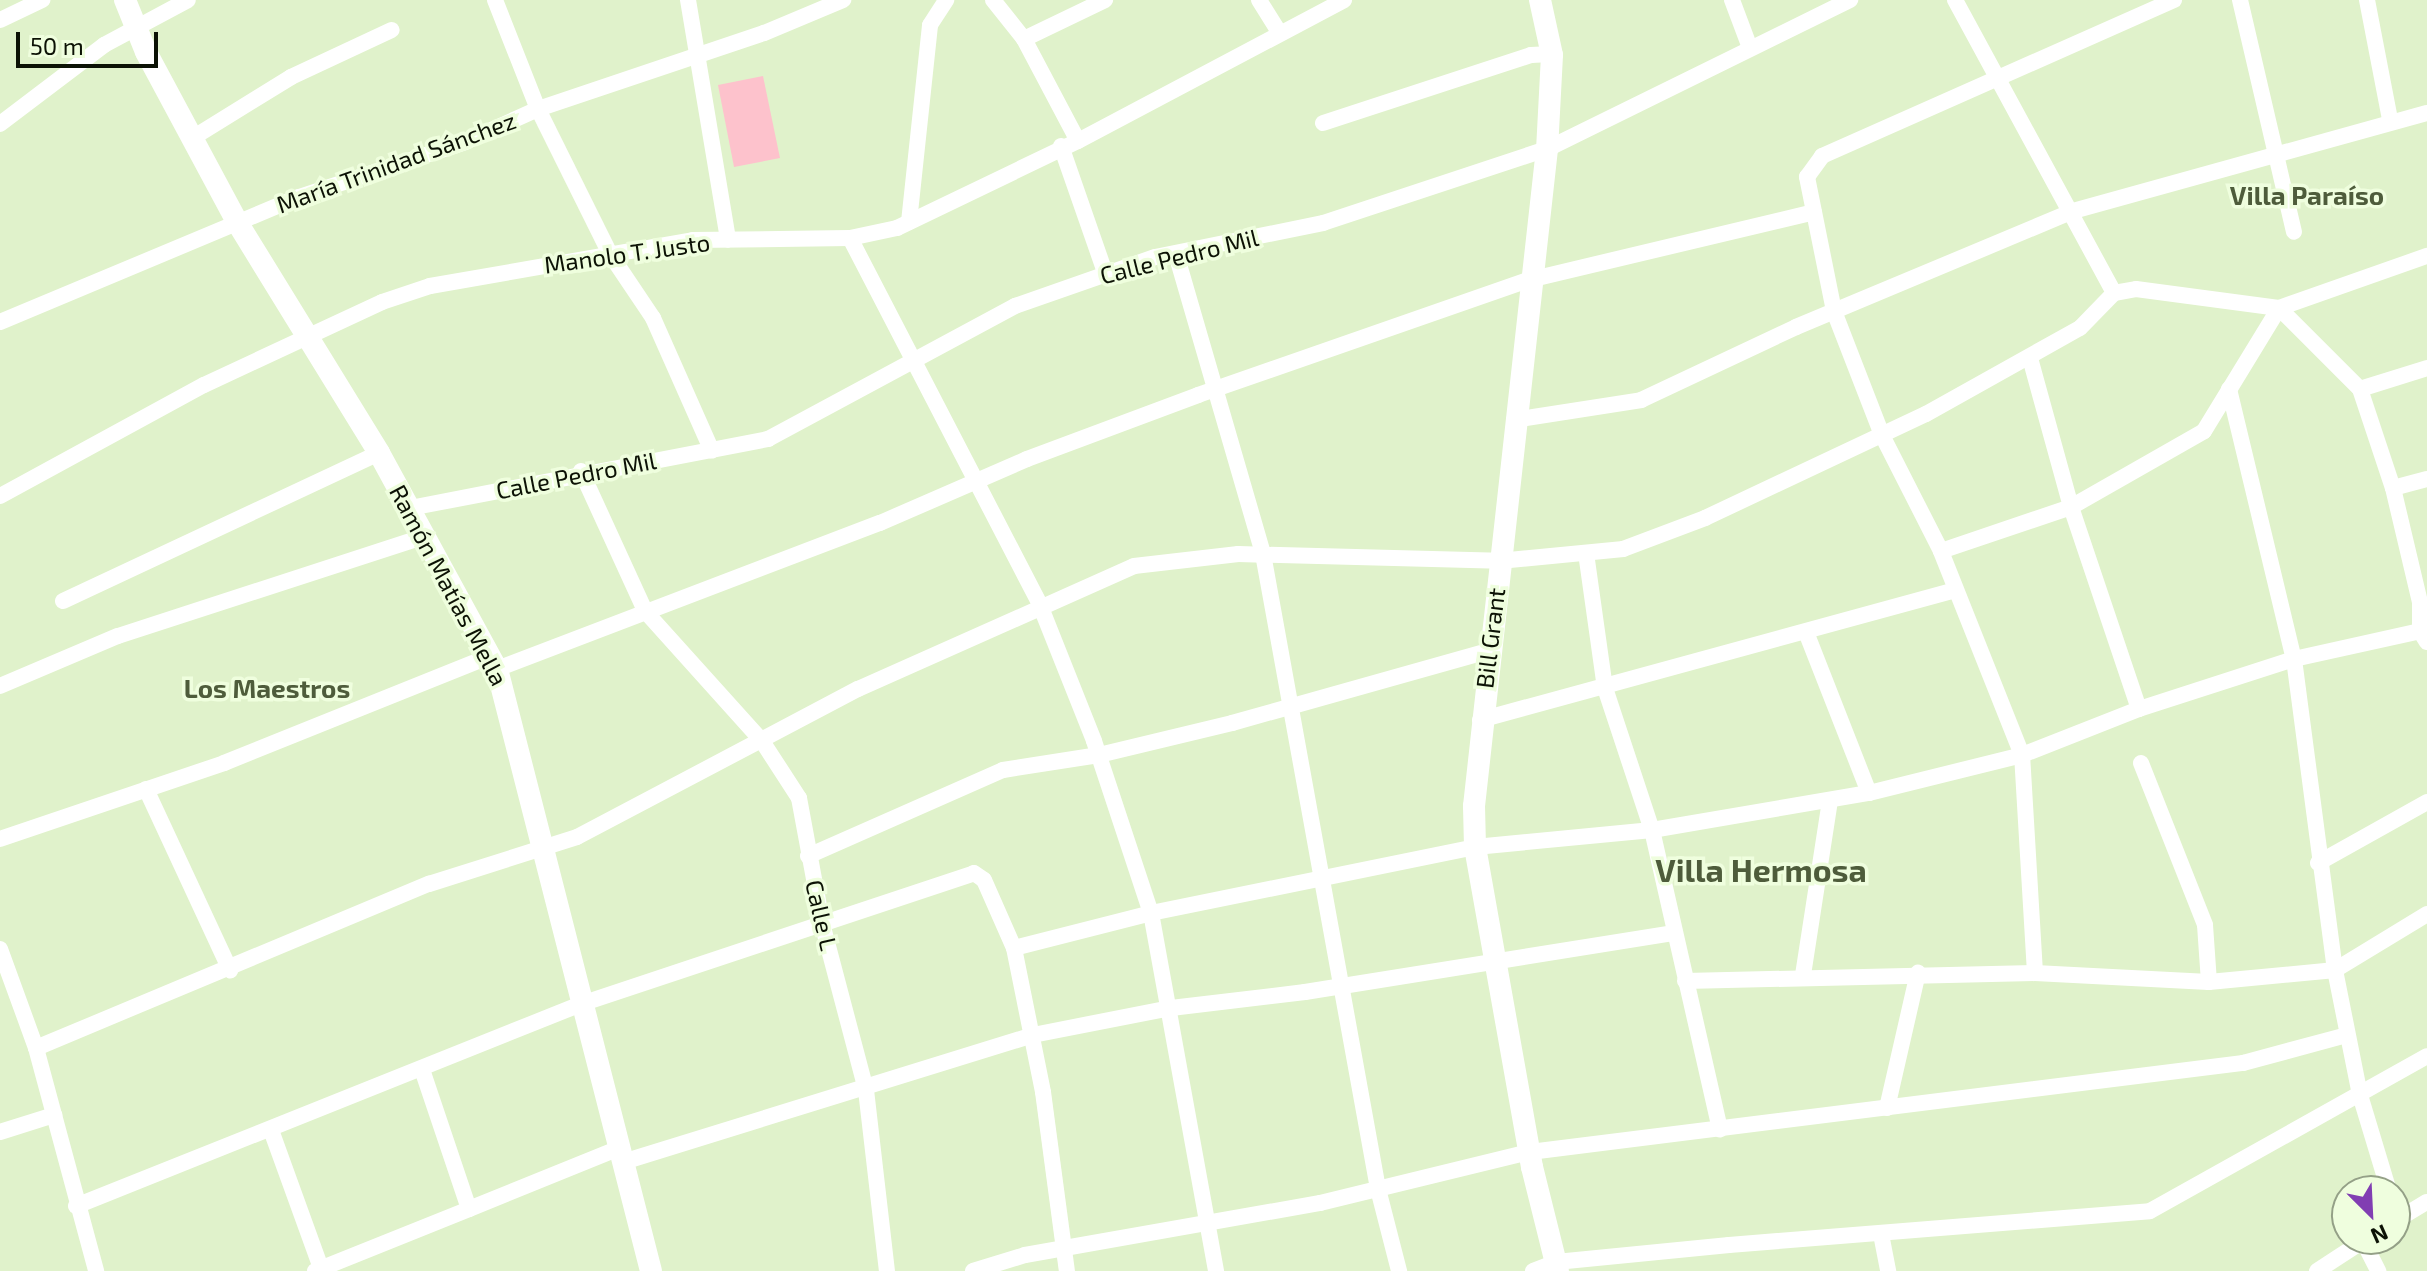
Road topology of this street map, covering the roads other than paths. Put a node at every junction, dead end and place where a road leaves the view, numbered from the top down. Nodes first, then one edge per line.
1 (42, 0) edge
2 (125, 0) edge
3 (188, 0) edge
4 (495, 0) edge
5 (688, 0) edge
6 (843, 0) edge
7 (946, 0) edge
8 (993, 0) edge
9 (1105, 0) edge
10 (1259, 0) edge
11 (1344, 0) edge
12 (1540, 0) edge
13 (1732, 0) edge
14 (1850, 0) edge
15 (1955, 0) edge
16 (2174, 0) edge
17 (2240, 0) edge
18 (2367, 0) edge
19 (0, 20) edge
20 (137, 28) junction
21 (392, 30) dead end
22 (1280, 33) junction
23 (1024, 39) junction
24 (1750, 48) junction
25 (698, 52) junction
26 (1551, 54) junction
27 (1998, 74) junction
28 (538, 109) junction
29 (2427, 113) edge
30 (2390, 120) junction
31 (1323, 123) dead end
32 (0, 124) edge
33 (194, 137) junction
34 (1078, 141) junction
35 (1061, 146) junction
36 (1547, 149) junction
37 (2277, 153) junction
38 (2073, 211) junction
39 (1814, 212) junction
40 (237, 222) junction
41 (909, 222) junction
42 (2294, 232) dead end
43 (850, 238) junction
44 (728, 240) junction
45 (610, 254) junction
46 (1176, 254) junction
47 (2427, 256) edge
48 (1105, 272) junction
49 (1529, 280) junction
50 (2114, 293) junction
51 (2279, 308) junction
52 (1834, 311) junction
53 (0, 322) edge
54 (310, 338) junction
55 (2030, 358) junction
56 (914, 362) junction
57 (2427, 368) edge
58 (2229, 389) junction
59 (2360, 389) junction
60 (1216, 390) junction
61 (1514, 420) junction
62 (1882, 435) junction
63 (712, 451) junction
64 (379, 453) junction
65 (581, 471) junction
66 (2427, 479) edge
67 (977, 483) junction
68 (2393, 488) junction
69 (0, 496) edge
70 (2071, 507) junction
71 (410, 508) junction
72 (426, 536) junction
73 (1941, 551) junction
74 (1586, 553) junction
75 (1263, 554) junction
76 (1499, 561) junction
77 (1956, 590) junction
78 (63, 601) dead end
79 (2423, 601) edge
80 (1040, 605) junction
81 (645, 611) junction
82 (1806, 632) junction
83 (2423, 637) edge
84 (1489, 651) junction
85 (2294, 659) junction
86 (493, 662) junction
87 (0, 686) edge
88 (1605, 688) junction
89 (1292, 706) junction
90 (2139, 709) junction
91 (1480, 720) junction
92 (762, 741) junction
93 (1099, 755) junction
94 (2022, 755) junction
95 (2141, 763) dead end
96 (146, 789) junction
97 (1869, 793) junction
98 (1830, 800) junction
99 (2427, 802) edge
100 (1652, 830) junction
101 (0, 839) edge
102 (541, 847) junction
103 (1475, 847) junction
104 (808, 856) junction
105 (2318, 863) junction
106 (1324, 881) junction
107 (1151, 913) junction
108 (2427, 914) edge
109 (823, 927) junction
110 (1674, 933) junction
111 (1014, 948) junction
112 (0, 949) edge
113 (1496, 958) junction
114 (230, 970) junction
115 (2335, 970) junction
116 (1918, 973) junction
117 (2035, 973) junction
118 (1803, 975) junction
119 (1685, 981) junction
120 (2209, 982) junction
121 (1343, 985) junction
122 (581, 1004) junction
123 (1171, 1008) junction
124 (1033, 1035) junction
125 (2347, 1035) junction
126 (36, 1048) junction
127 (2427, 1056) edge
128 (422, 1069) junction
129 (866, 1090) junction
130 (2360, 1095) junction
131 (1887, 1108) junction
132 (54, 1115) junction
133 (1720, 1129) junction
134 (271, 1130) junction
135 (0, 1132) edge
136 (1530, 1152) junction
137 (621, 1155) junction
138 (2384, 1175) edge
139 (1378, 1189) junction
140 (76, 1206) junction
141 (469, 1209) junction
142 (1211, 1224) junction
143 (1881, 1234) junction
144 (1065, 1248) junction
145 (2342, 1255) edge
146 (1557, 1267) edge
147 (318, 1270) edge
148 (96, 1271) edge
149 (651, 1271) edge
150 (887, 1271) edge
151 (973, 1271) edge
152 (1067, 1271) edge
153 (1216, 1271) edge
154 (1399, 1271) edge
155 (1533, 1271) edge
156 (1888, 1271) edge
157 (2317, 1271) edge

1 - 19 street
2 - 20 street, Ramón Matías Mella
3 - 20 street
4 - 28 street
5 - 25 street
6 - 25 street, María Trinidad Sánchez
7 - 41 street
8 - 23 street
9 - 23 street
10 - 22 street
11 - 22 street, Manolo T. Justo
12 - 26 street, Bill Grant
13 - 24 street
14 - 24 street, Calle Pedro Mil
15 - 27 street
16 - 27 street
17 - 37 street
18 - 30 street
20 - 32 street
20 - 33 street, Ramón Matías Mella
21 - 33 street
22 - 34 street, Manolo T. Justo
23 - 34 street
24 - 36 street, Calle Pedro Mil
25 - 28 street, María Trinidad Sánchez
25 - 44 street
26 - 31 street
26 - 36 street, Bill Grant
27 - 38 street
27 - 39 street
28 - 40 street, María Trinidad Sánchez
28 - 45 street
29 - 30 street
30 - 37 street
33 - 40 street, Ramón Matías Mella
34 - 35 street, Manolo T. Justo
35 - 41 street, Manolo T. Justo
35 - 48 street
36 - 46 street, Calle Pedro Mil
36 - 49 street, Bill Grant
37 - 38 street
37 - 42 street
38 - 50 street
38 - 52 street
39 - 49 street
39 - 52 street
40 - 53 street, María Trinidad Sánchez
40 - 54 street, Ramón Matías Mella
41 - 43 street, Manolo T. Justo
43 - 44 street, Manolo T. Justo
43 - 56 street
44 - 45 street, Manolo T. Justo
45 - 54 street, Manolo T. Justo
45 - 63 street
46 - 48 street, Calle Pedro Mil
46 - 60 street
47 - 51 street
48 - 56 street, Calle Pedro Mil
49 - 60 street
49 - 61 street, Bill Grant
50 - 51 street
50 - 55 street
51 - 58 street
51 - 59 street
52 - 61 street
52 - 62 street
54 - 64 street, Ramón Matías Mella
54 - 69 street, Manolo T. Justo
55 - 62 street
55 - 70 street
56 - 63 street, Calle Pedro Mil
56 - 67 street
57 - 59 street
58 - 70 street
58 - 85 street
59 - 68 street
60 - 67 street
60 - 75 street
61 - 76 street, Bill Grant
62 - 73 street
62 - 74 street
63 - 65 street, Calle Pedro Mil
64 - 71 street, Ramón Matías Mella
64 - 78 street
65 - 71 street, Calle Pedro Mil
65 - 81 street, Calle L
66 - 68 street
67 - 80 street
67 - 81 street
68 - 79 street
70 - 73 street
70 - 90 street
71 - 72 street, Ramón Matías Mella
72 - 86 street, Ramón Matías Mella
72 - 87 street
73 - 77 street
74 - 76 street
74 - 88 street
75 - 76 street
75 - 80 street
75 - 89 street
76 - 84 street, Bill Grant
77 - 82 street
77 - 94 street
79 - 83 street
80 - 92 street
80 - 93 street
81 - 86 street
81 - 92 street, Calle L
82 - 88 street
82 - 97 street
83 - 85 street
84 - 89 street
84 - 91 street, Bill Grant
85 - 90 street
85 - 105 street
86 - 96 street
86 - 102 street, Ramón Matías Mella
88 - 91 street
88 - 100 street
89 - 93 street
89 - 106 street
90 - 94 street
91 - 103 street, Bill Grant
92 - 102 street
92 - 104 street, Calle L
93 - 104 street
93 - 107 street
94 - 97 street
94 - 117 street
95 - 120 street
96 - 101 street
96 - 114 street
97 - 98 street
98 - 100 street
98 - 118 street
99 - 105 street
100 - 103 street
100 - 110 street
102 - 114 street
102 - 122 street, Ramón Matías Mella
103 - 106 street
103 - 113 street, Bill Grant
104 - 109 street, Calle L
105 - 115 street
106 - 107 street
106 - 121 street
107 - 111 street
107 - 123 street
108 - 115 street
109 - 111 street
109 - 122 street
109 - 129 street, Calle L
110 - 113 street
110 - 119 street
111 - 124 street
112 - 126 street
113 - 121 street
113 - 136 street, Bill Grant
114 - 126 street
115 - 120 street
115 - 125 street
116 - 117 street
116 - 118 street
116 - 131 street
117 - 120 street
118 - 119 street
119 - 133 street
121 - 123 street
121 - 139 street
122 - 128 street
122 - 137 street, Ramón Matías Mella
123 - 124 street
123 - 142 street
124 - 129 street
124 - 144 street
125 - 130 street
125 - 131 street
126 - 132 street
127 - 130 street
128 - 134 street
128 - 141 street
129 - 137 street
129 - 150 street, Calle L
130 - 138 street
130 - 143 street
131 - 133 street
132 - 135 street
132 - 140 street
133 - 136 street
134 - 140 street
134 - 147 street
136 - 139 street
136 - 146 street, Bill Grant
137 - 141 street
137 - 149 street, Ramón Matías Mella
139 - 142 street
139 - 154 street
140 - 148 street
141 - 147 street
142 - 144 street
142 - 153 street
143 - 146 street
143 - 156 street
144 - 151 street
144 - 152 street
145 - 157 street
146 - 155 street

